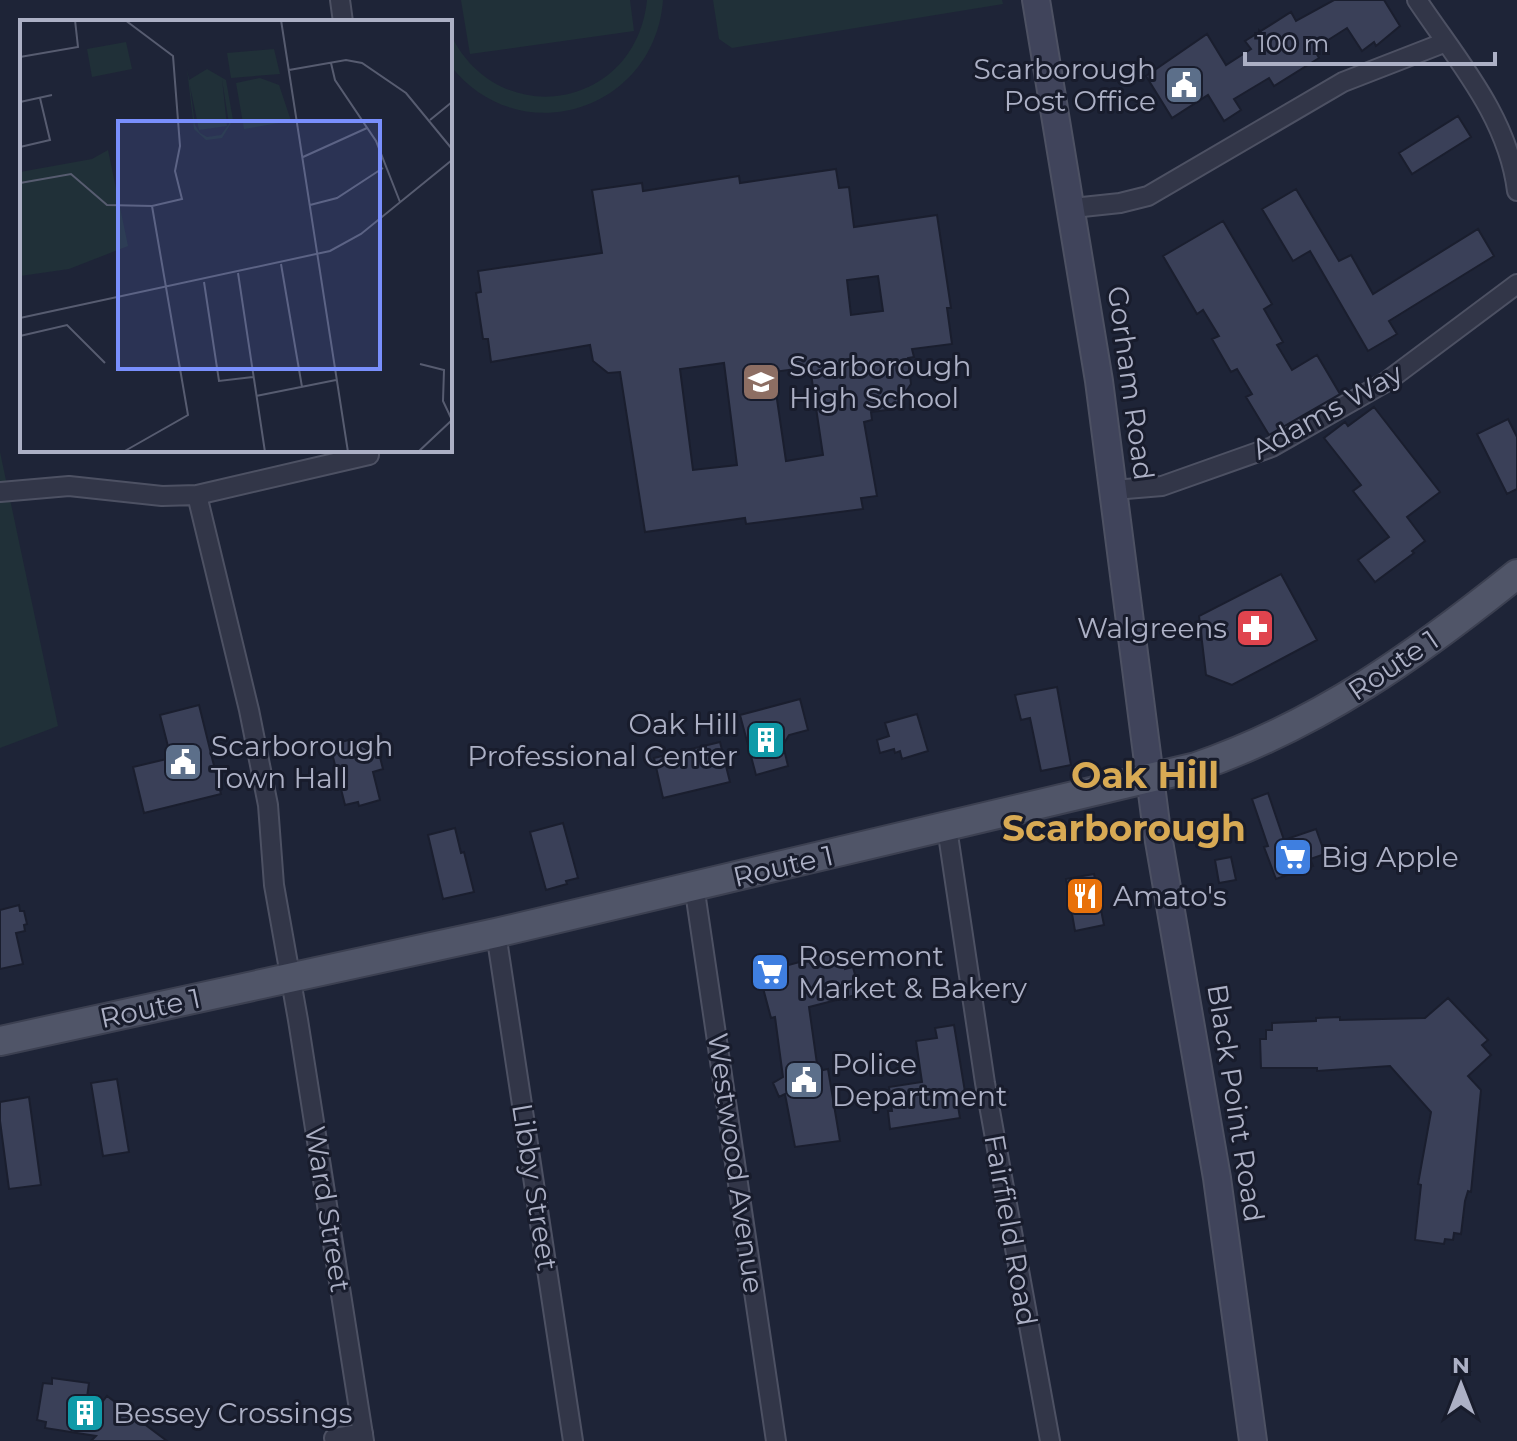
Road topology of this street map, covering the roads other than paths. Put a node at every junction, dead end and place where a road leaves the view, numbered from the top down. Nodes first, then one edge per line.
1 (340, 0) edge
2 (1036, 0) edge
3 (1417, 0) edge
4 (343, 20) edge
5 (1446, 42) junction
6 (1517, 191) edge
7 (1073, 208) junction
8 (1517, 284) edge
9 (368, 452) edge
10 (1114, 490) junction
11 (0, 492) edge
12 (197, 495) junction
13 (1517, 574) edge
14 (1149, 777) junction
15 (947, 828) junction
16 (694, 885) junction
17 (496, 933) junction
18 (291, 978) junction
19 (0, 1041) edge
20 (363, 1437) edge
21 (334, 1438) dead end
22 (573, 1441) edge
23 (776, 1441) edge
24 (1050, 1441) edge
25 (1253, 1441) edge

1 - 4 street
2 - 7 main road, Gorham Road
3 - 5 street
5 - 6 street
5 - 7 street
7 - 10 main road, Gorham Road
8 - 10 street, Adams Way
9 - 12 street
10 - 14 main road, Gorham Road
11 - 12 street
12 - 18 street, Ward Street
13 - 14 main road, Route 1
14 - 15 main road, Route 1
14 - 25 main road, Black Point Road
15 - 16 main road, Route 1
15 - 24 street, Fairfield Road
16 - 17 main road, Route 1
16 - 23 street, Westwood Avenue
17 - 18 main road, Route 1
17 - 22 street, Libby Street
18 - 19 main road, Route 1
18 - 20 street, Ward Street
20 - 21 street

